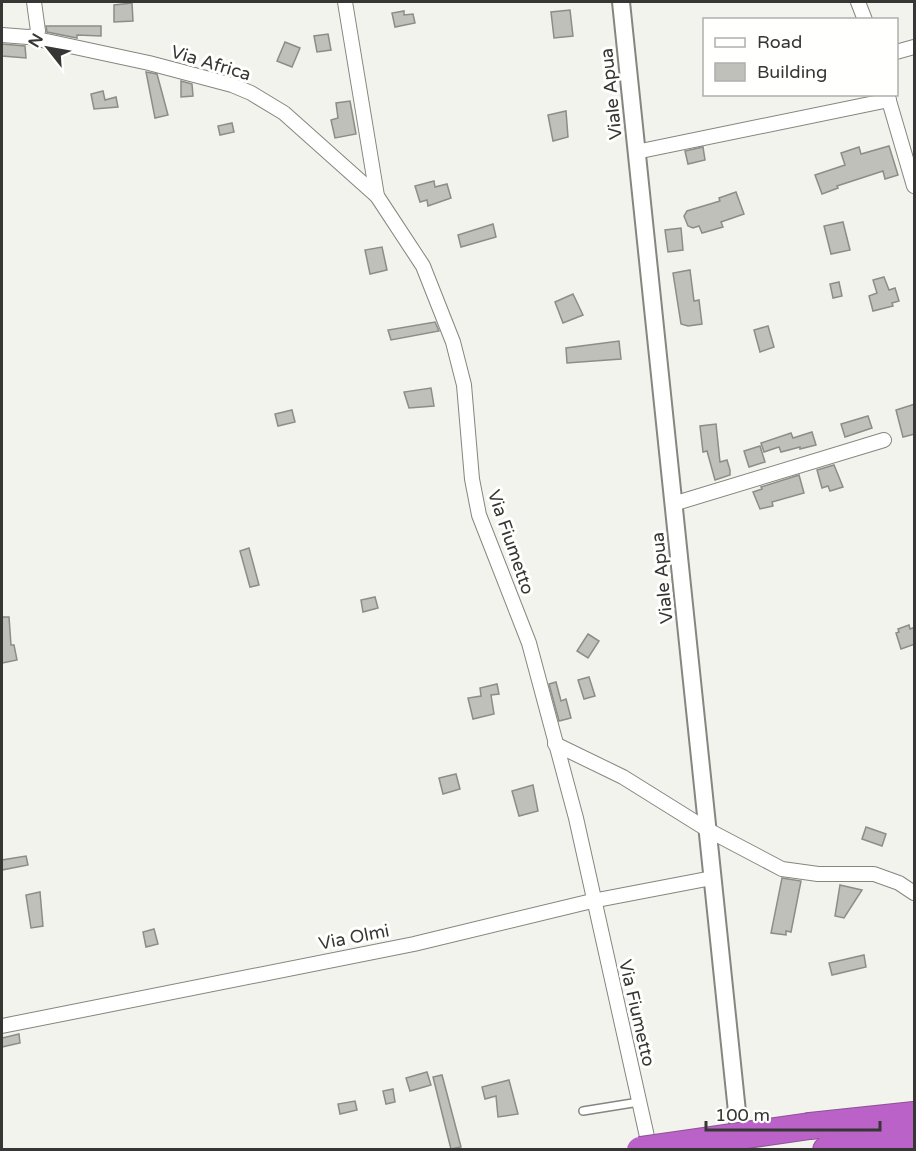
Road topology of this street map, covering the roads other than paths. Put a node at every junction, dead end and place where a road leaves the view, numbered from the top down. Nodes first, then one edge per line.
1 (34, 2) edge
2 (345, 2) edge
3 (621, 2) edge
4 (858, 2) edge
5 (864, 18) edge
6 (2, 35) edge
7 (28, 37) junction
8 (915, 47) edge
9 (898, 52) edge
10 (888, 97) edge
11 (636, 152) junction
12 (915, 186) edge
13 (377, 196) junction
14 (884, 440) dead end
15 (674, 504) junction
16 (555, 744) junction
17 (708, 830) junction
18 (712, 878) junction
19 (915, 893) edge
20 (592, 901) junction
21 (2, 1026) edge
22 (639, 1102) junction
23 (583, 1111) dead end
24 (915, 1115) edge
25 (915, 1138) edge
26 (640, 1149) edge
27 (650, 1149) edge
28 (741, 1149) edge
29 (826, 1149) edge

1 - 7 street
2 - 13 street, Via Fiumetto
3 - 11 street, Viale Apua
4 - 5 street
6 - 7 street, Via Africa
7 - 13 street, Via Africa
8 - 9 street
10 - 11 street
10 - 12 street
11 - 15 street, Viale Apua
13 - 16 street, Via Fiumetto
14 - 15 street
15 - 17 street, Viale Apua
16 - 17 street
16 - 20 street, Via Fiumetto
17 - 18 street, Viale Apua
17 - 19 street
18 - 20 street, Via Olmi
18 - 28 street, Viale Apua
20 - 21 street, Via Olmi
20 - 22 street, Via Fiumetto
22 - 23 lane
22 - 27 street, Via Fiumetto
24 - 26 highway, bridge
25 - 29 highway

